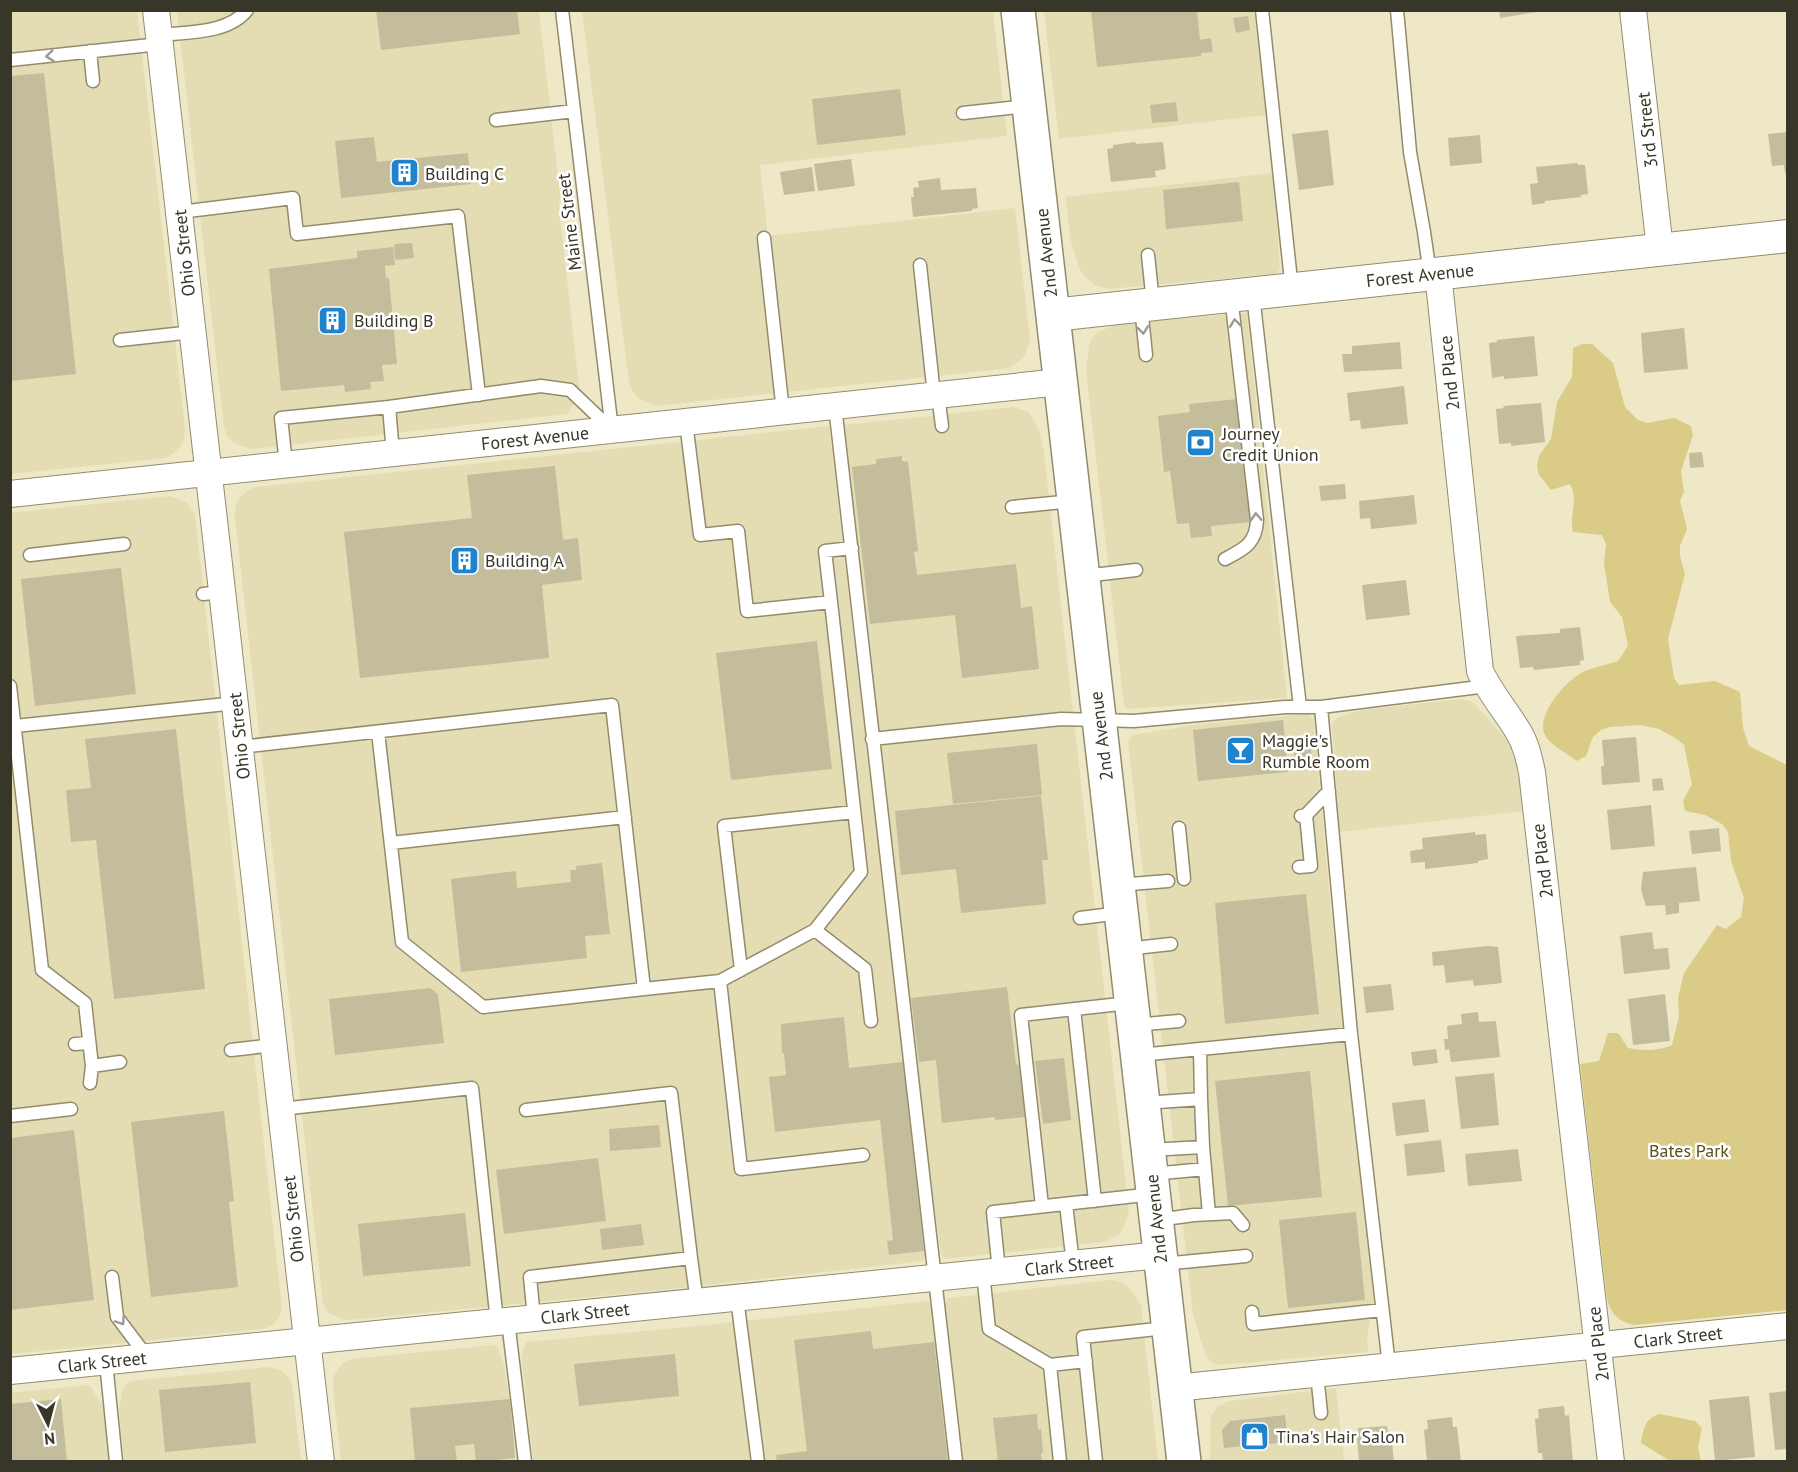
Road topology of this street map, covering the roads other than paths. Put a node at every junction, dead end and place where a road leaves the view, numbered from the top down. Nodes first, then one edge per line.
1 (247, 10) edge
2 (562, 10) edge
3 (1018, 10) edge
4 (1262, 10) edge
5 (1397, 10) edge
6 (1633, 10) edge
7 (159, 30) edge
8 (90, 51) junction
9 (10, 60) edge
10 (93, 81) dead end
11 (1029, 106) junction
12 (574, 111) junction
13 (963, 113) dead end
14 (496, 120) dead end
15 (180, 212) junction
16 (1788, 236) edge
17 (764, 238) dead end
18 (1660, 249) junction
19 (1148, 255) dead end
20 (920, 265) dead end
21 (1434, 274) junction
22 (1292, 290) junction
23 (1242, 295) junction
24 (1147, 305) junction
25 (1053, 315) junction
26 (193, 332) junction
27 (120, 340) dead end
28 (1146, 355) dead end
29 (1060, 382) junction
30 (479, 395) junction
31 (936, 395) junction
32 (835, 406) junction
33 (389, 407) junction
34 (783, 412) junction
35 (686, 422) junction
36 (942, 426) dead end
37 (612, 430) junction
38 (393, 453) junction
39 (286, 464) junction
40 (209, 472) junction
41 (10, 494) edge
42 (1074, 501) junction
43 (1012, 507) dead end
44 (124, 544) dead end
45 (852, 548) junction
46 (30, 555) dead end
47 (1225, 559) dead end
48 (1136, 570) dead end
49 (1083, 576) junction
50 (831, 602) junction
51 (10, 686) edge
52 (1487, 686) junction
53 (236, 703) junction
54 (1300, 707) junction
55 (1321, 707) junction
56 (1099, 719) junction
57 (15, 726) junction
58 (378, 732) junction
59 (872, 739) junction
60 (240, 747) junction
61 (1329, 791) junction
62 (854, 812) junction
63 (624, 817) junction
64 (1179, 828) dead end
65 (391, 843) junction
66 (1299, 867) dead end
67 (1184, 879) dead end
68 (1168, 881) dead end
69 (1119, 899) junction
70 (1080, 918) dead end
71 (815, 930) junction
72 (1171, 944) dead end
73 (1125, 949) junction
74 (741, 970) junction
75 (720, 981) junction
76 (644, 989) junction
77 (1074, 1009) junction
78 (871, 1021) dead end
79 (1179, 1021) dead end
80 (1134, 1028) junction
81 (1351, 1034) junction
82 (89, 1043) junction
83 (75, 1044) dead end
84 (274, 1045) junction
85 (1200, 1049) junction
86 (231, 1050) dead end
87 (120, 1062) dead end
88 (92, 1066) junction
89 (90, 1083) dead end
90 (1201, 1099) junction
91 (1143, 1103) junction
92 (281, 1108) junction
93 (71, 1109) dead end
94 (526, 1110) dead end
95 (10, 1116) edge
96 (1203, 1147) junction
97 (862, 1155) dead end
98 (1205, 1169) junction
99 (1152, 1185) junction
100 (1095, 1201) junction
101 (1066, 1204) junction
102 (1042, 1206) junction
103 (1209, 1214) junction
104 (1243, 1225) dead end
105 (1246, 1256) dead end
106 (691, 1258) junction
107 (1160, 1260) junction
108 (1073, 1264) junction
109 (991, 1272) junction
110 (112, 1277) dead end
111 (936, 1278) junction
112 (737, 1298) junction
113 (697, 1302) junction
114 (1382, 1310) junction
115 (1252, 1312) dead end
116 (534, 1318) junction
117 (503, 1322) junction
118 (1788, 1326) edge
119 (1168, 1328) junction
120 (307, 1341) junction
121 (1598, 1345) junction
122 (148, 1358) junction
123 (1086, 1360) junction
124 (106, 1362) junction
125 (1050, 1365) junction
126 (1389, 1366) junction
127 (10, 1371) edge
128 (1317, 1374) junction
129 (1175, 1388) junction
130 (1321, 1413) dead end
131 (116, 1461) edge
132 (321, 1461) edge
133 (525, 1461) edge
134 (758, 1461) edge
135 (956, 1461) edge
136 (1060, 1461) edge
137 (1096, 1461) edge
138 (1184, 1461) edge
139 (1611, 1461) edge

1 - 7 lane
2 - 12 lane, Maine Street
3 - 11 main road, 2nd Avenue
4 - 22 lane
5 - 21 lane
6 - 18 street, 3rd Street
7 - 8 lane
7 - 15 street, Ohio Street
8 -> 9 lane
8 - 10 lane
11 - 13 lane
11 - 25 main road, 2nd Avenue
12 - 14 lane
12 - 37 lane, Maine Street
15 - 26 street, Ohio Street
15 - 30 lane
16 - 18 street, Forest Avenue
17 - 34 lane
18 - 21 street, Forest Avenue
19 - 24 lane
20 - 31 lane
21 - 22 street, Forest Avenue
21 - 52 street, 2nd Place
22 - 23 street, Forest Avenue
23 - 24 street, Forest Avenue
47 -> 23 lane
23 - 54 lane
24 - 25 street, Forest Avenue
24 -> 28 lane
25 - 29 main road, 2nd Avenue
26 - 27 lane
26 - 40 street, Ohio Street
29 - 31 street, Forest Avenue
29 - 42 main road, 2nd Avenue
30 - 33 lane
30 - 37 lane
31 - 32 street, Forest Avenue
31 - 36 lane
32 - 34 street, Forest Avenue
32 - 45 lane
33 - 38 lane
33 - 39 lane
34 - 35 street, Forest Avenue
35 - 37 street, Forest Avenue
35 - 50 lane
37 - 38 street, Forest Avenue
38 - 39 street, Forest Avenue
39 - 40 street, Forest Avenue
40 - 41 street, Forest Avenue
40 - 53 street, Ohio Street
42 - 43 lane
42 - 49 main road, 2nd Avenue
44 - 46 lane
45 - 50 lane
45 - 59 lane
48 - 49 lane
49 - 56 main road, 2nd Avenue
50 - 62 lane
51 - 57 lane
52 - 55 lane
52 - 121 street, 2nd Place
53 - 57 lane
53 - 60 street, Ohio Street
54 - 55 lane
54 - 56 lane
55 - 61 lane
56 - 59 lane
56 - 69 main road, 2nd Avenue
57 - 82 lane
58 - 60 lane
58 - 63 lane
58 - 65 lane
59 - 111 lane
60 - 84 street, Ohio Street
61 - 66 lane
61 - 81 lane
62 - 71 lane
62 - 74 lane
63 - 65 lane
63 - 76 lane
64 - 67 lane
65 - 76 lane
68 - 69 lane
69 - 70 lane
69 - 73 main road, 2nd Avenue
71 - 74 lane
71 - 78 lane
72 - 73 lane
73 - 80 main road, 2nd Avenue
74 - 75 lane
75 - 76 lane
75 - 97 lane
77 - 80 lane
77 - 100 lane
77 - 102 lane
79 - 80 lane
80 - 85 lane
80 - 91 main road, 2nd Avenue
81 - 85 lane
81 - 114 lane
82 - 83 lane
82 - 88 lane
84 - 86 lane
84 - 92 street, Ohio Street
85 - 90 lane
87 - 88 lane
88 - 89 lane
90 - 91 lane
90 - 96 lane
91 - 99 main road, 2nd Avenue
92 - 117 lane
92 - 120 street, Ohio Street
93 - 95 lane
94 - 106 lane
96 - 98 lane
96 - 99 lane
98 - 99 lane
98 - 103 lane
99 - 100 lane
99 - 103 lane
99 - 107 main road, 2nd Avenue
100 - 101 lane
101 - 102 lane
101 - 108 lane
102 - 109 lane
103 - 104 lane
105 - 107 lane
106 - 113 lane
106 - 116 lane
107 - 108 street, Clark Street
107 - 119 main road, 2nd Avenue
108 - 109 street, Clark Street
109 - 111 street, Clark Street
109 - 125 lane
110 -> 122 lane
111 - 112 street, Clark Street
111 - 135 lane
112 - 113 street, Clark Street
112 - 134 lane
113 - 116 street, Clark Street
114 - 115 lane
114 - 126 lane
116 - 117 street, Clark Street
117 - 120 street, Clark Street
117 - 133 lane
118 - 121 street, Clark Street
119 - 123 lane
119 - 129 main road, 2nd Avenue
120 - 122 street, Clark Street
120 - 132 street, Ohio Street
121 - 126 street, Clark Street
121 - 139 street, 2nd Place
122 - 124 street, Clark Street
123 - 125 lane
123 - 137 lane
124 - 127 street, Clark Street
124 - 131 lane
125 - 136 lane
126 - 128 street, Clark Street
128 - 129 street, Clark Street
128 - 130 lane
129 - 138 main road, 2nd Avenue

